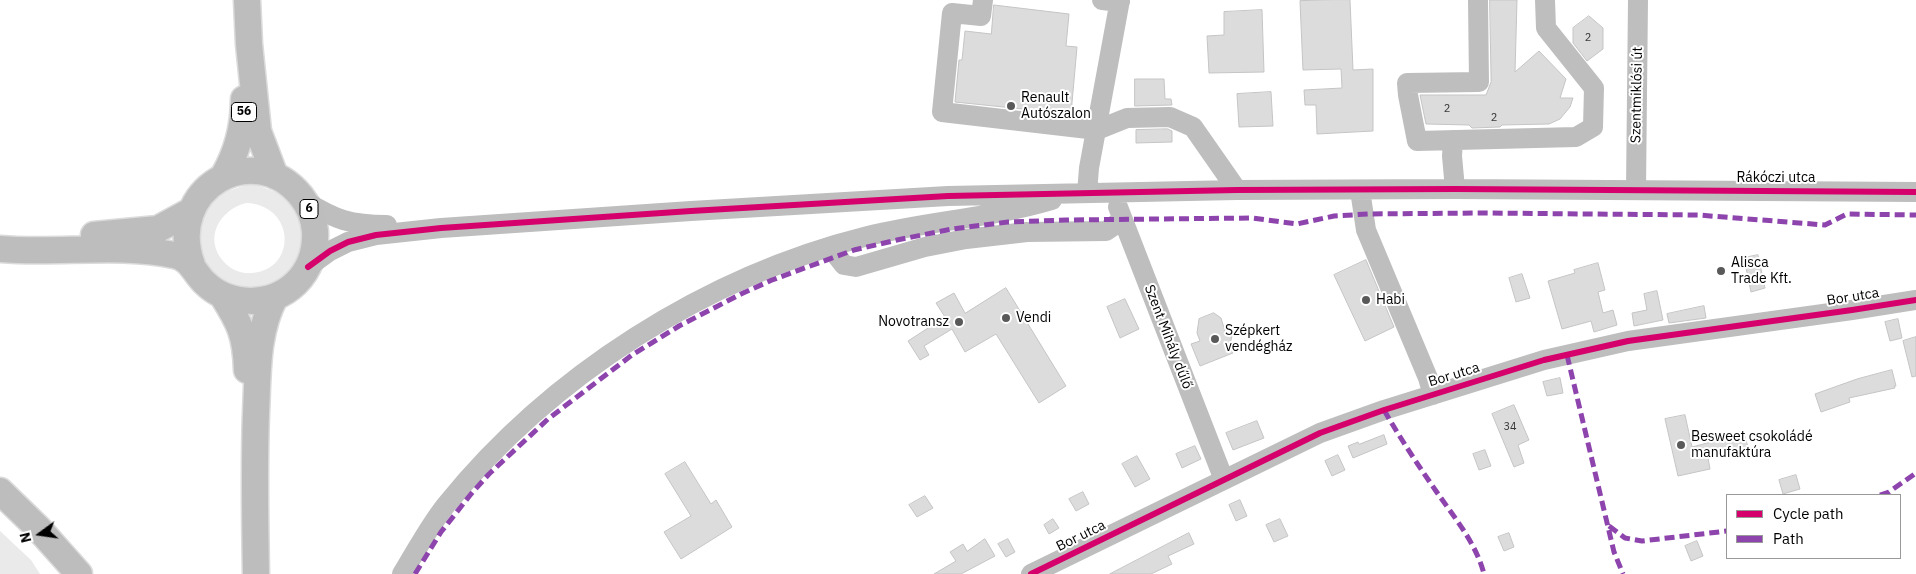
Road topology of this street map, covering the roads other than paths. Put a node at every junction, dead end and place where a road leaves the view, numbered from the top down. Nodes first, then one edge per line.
1 (247, 0) edge
2 (983, 0) edge
3 (1478, 0) edge
4 (1544, 0) edge
5 (1638, 0) edge
6 (1114, 1) edge
7 (249, 44) junction
8 (1097, 130) junction
9 (1454, 140) junction
10 (275, 176) junction
11 (223, 177) junction
12 (1455, 189) junction
13 (1636, 189) junction
14 (1237, 190) junction
15 (1360, 190) junction
16 (1916, 192) edge
17 (1080, 193) junction
18 (1113, 193) junction
19 (305, 201) junction
20 (191, 210) junction
21 (1122, 220) junction
22 (441, 228) junction
23 (0, 247) edge
24 (830, 247) junction
25 (192, 265) junction
26 (308, 267) junction
27 (222, 295) junction
28 (275, 297) junction
29 (1916, 300) edge
30 (1433, 395) junction
31 (254, 472) junction
32 (1224, 480) junction
33 (0, 491) edge
34 (79, 574) edge
35 (256, 574) edge
36 (402, 574) edge
37 (1031, 574) edge

1 - 7 main road, 56
2 - 8 street
3 - 9 street
4 - 9 street
5 - 13 street, Szentmiklósi út
6 - 8 street
7 - 10 main road, 56
7 - 11 main road, 56
8 - 14 street
8 - 17 street
9 - 12 street
10 - 11 main road, 6
10 - 19 main road, 6
11 - 20 main road, 6
12 - 13 street, Rákóczi utca
12 - 15 street, Rákóczi utca
13 - 16 street, Rákóczi utca
14 - 15 street, Rákóczi utca
14 - 18 street, Rákóczi utca
15 - 30 street
17 - 18 street, Rákóczi utca
17 - 22 street, Rákóczi utca
17 - 24 street
18 - 21 street, Szent Mihály dűlő
19 - 22 street
19 - 26 main road, 6
20 - 23 main road, 6
20 - 25 main road, 6
21 - 24 street
21 - 32 street, Szent Mihály dűlő
22 - 26 street
23 - 25 main road, 6
24 - 36 street
25 - 27 main road, 6
26 - 28 main road, 6
27 - 28 main road, 6
27 - 31 main road, 6
28 - 31 main road, 6
29 - 30 street, Bor utca
30 - 32 street, Bor utca
31 - 35 main road, 6
32 - 37 street, Bor utca
33 - 34 main road

